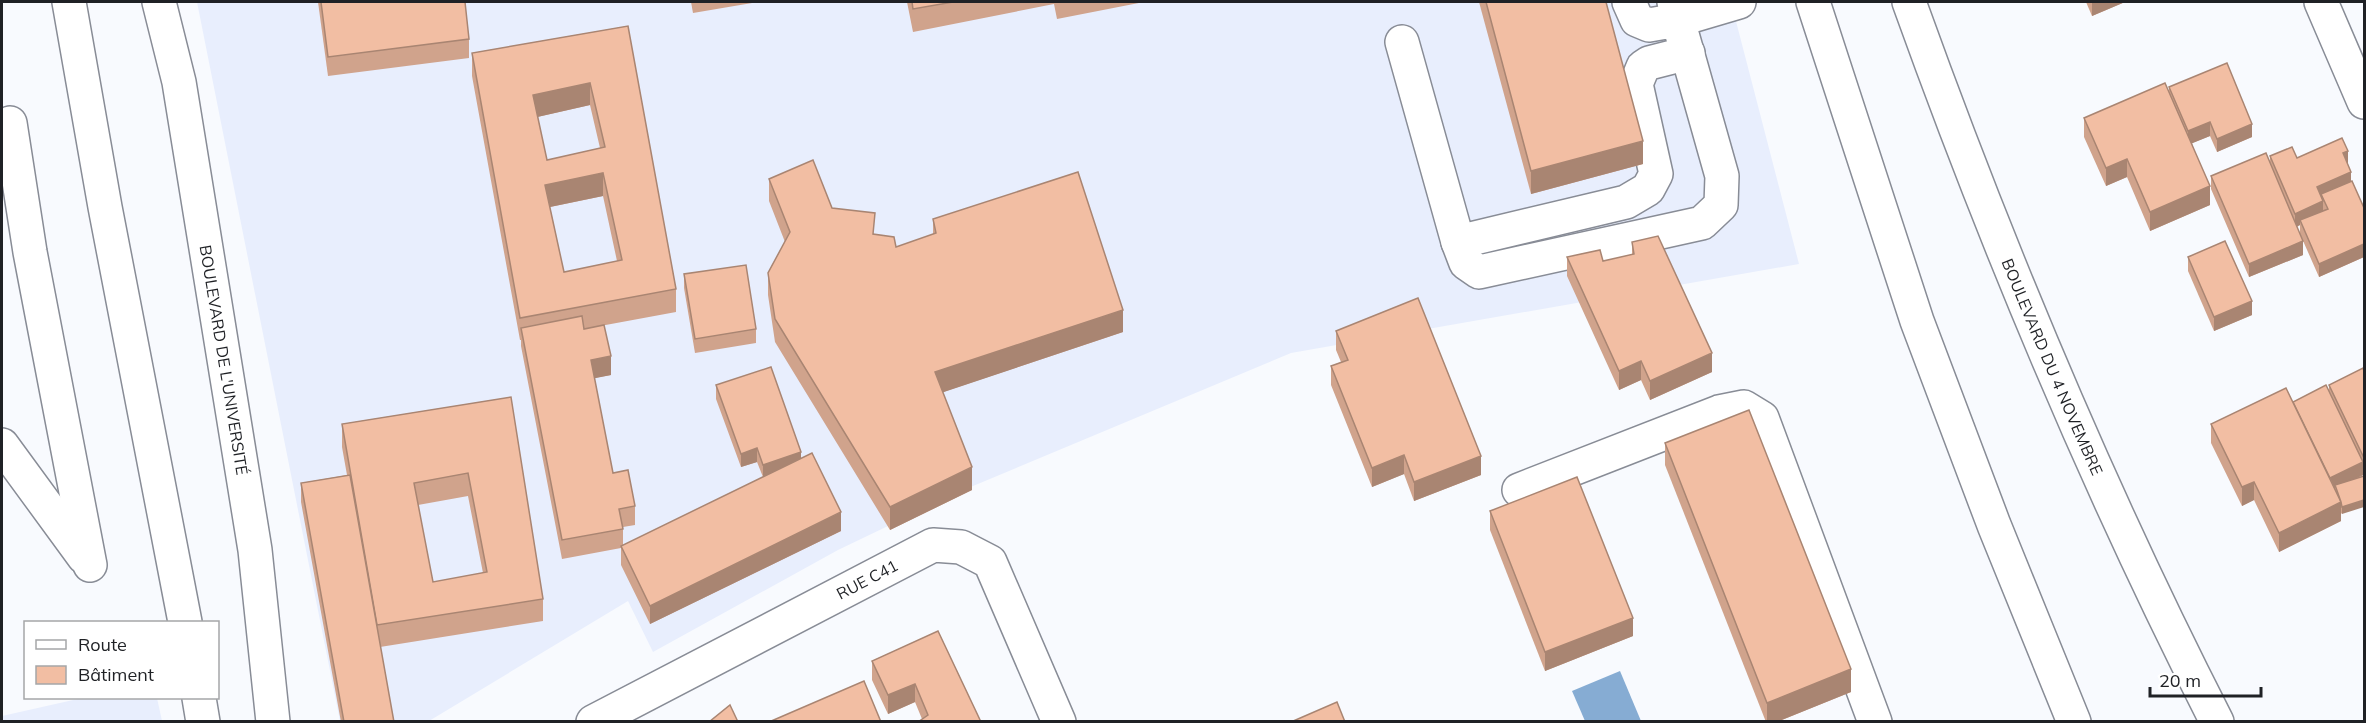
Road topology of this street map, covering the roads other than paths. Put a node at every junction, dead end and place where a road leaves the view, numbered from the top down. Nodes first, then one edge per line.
1 (69, 2) edge
2 (159, 2) edge
3 (1629, 2) edge
4 (1739, 2) edge
5 (1813, 2) edge
6 (1909, 2) edge
7 (2321, 2) edge
8 (1676, 11) edge
9 (1402, 42) dead end
10 (1688, 53) junction
11 (2364, 102) edge
12 (10, 123) dead end
13 (1458, 242) junction
14 (2, 445) edge
15 (1519, 490) dead end
16 (185, 621) edge
17 (199, 699) edge
18 (203, 722) edge
19 (273, 722) edge
20 (593, 722) edge
21 (1059, 722) edge
22 (1875, 722) edge
23 (2074, 722) edge
24 (2217, 722) edge

1 - 16 street
2 - 19 street, BOULEVARD DE L'UNIVERSITÉ
3 - 8 street
4 - 8 street
5 - 23 street
6 - 24 street, BOULEVARD DU 4 NOVEMBRE
7 - 11 street
8 - 10 street
9 - 13 street
10 - 13 street
10 - 13 street
12 - 14 street
15 - 22 street
17 - 18 street
20 - 21 street, RUE C41

